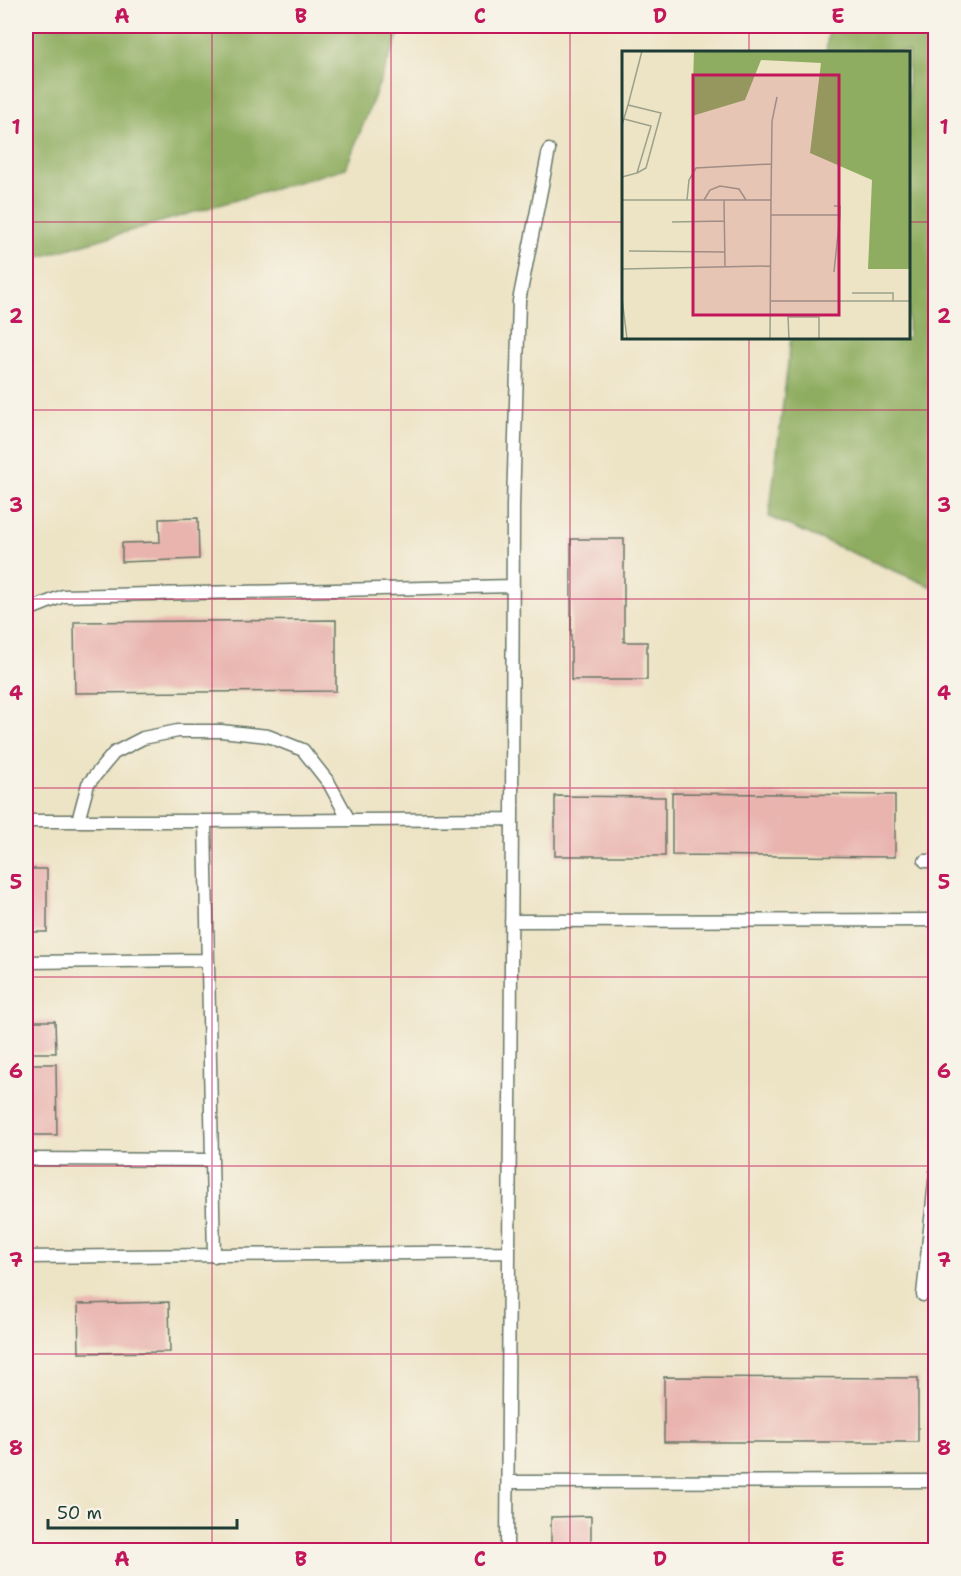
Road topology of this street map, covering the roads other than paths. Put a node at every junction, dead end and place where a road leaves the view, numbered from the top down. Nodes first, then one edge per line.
1 (549, 150) dead end
2 (513, 586) junction
3 (26, 611) edge
4 (512, 819) junction
5 (349, 820) junction
6 (26, 821) edge
7 (78, 821) junction
8 (205, 821) junction
9 (936, 920) edge
10 (511, 921) junction
11 (208, 960) junction
12 (26, 963) edge
13 (26, 1158) edge
14 (212, 1160) junction
15 (936, 1172) edge
16 (508, 1252) junction
17 (214, 1256) junction
18 (26, 1257) edge
19 (923, 1295) dead end
20 (936, 1481) edge
21 (509, 1482) junction
22 (507, 1551) edge

1 - 2 lane
2 - 3 lane
2 - 4 lane
4 - 5 lane
4 - 10 lane
5 - 7 lane
5 - 8 lane
6 - 7 lane
7 - 8 lane
8 - 11 lane
9 - 10 lane
10 - 16 lane
11 - 12 lane
11 - 14 lane
13 - 14 lane
14 - 17 lane
15 - 19 lane
16 - 17 lane
16 - 21 lane
17 - 18 lane
20 - 21 lane
21 - 22 lane

